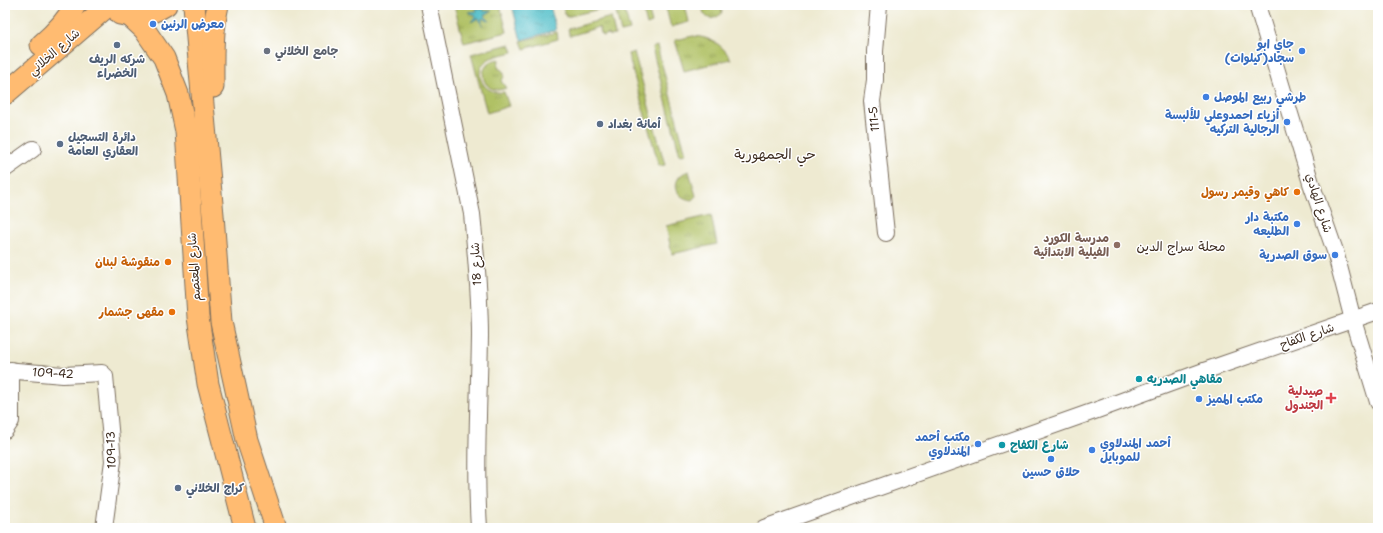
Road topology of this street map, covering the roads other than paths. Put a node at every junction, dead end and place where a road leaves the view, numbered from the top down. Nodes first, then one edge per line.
1 (75, 5) edge
2 (166, 5) edge
3 (194, 5) edge
4 (218, 5) edge
5 (429, 5) edge
6 (878, 5) edge
7 (1257, 5) edge
8 (100, 7) edge
9 (130, 16) junction
10 (5, 76) edge
11 (5, 94) edge
12 (33, 149) dead end
13 (5, 169) edge
14 (213, 216) junction
15 (886, 233) dead end
16 (1378, 311) edge
17 (1353, 320) junction
18 (8, 370) edge
19 (102, 373) joint
20 (1378, 402) edge
21 (5, 430) edge
22 (244, 527) edge
23 (104, 528) edge
24 (276, 528) edge
25 (479, 528) edge
26 (764, 528) edge

1 - 10 main road, شارع الخلاني
2 - 9 main road
3 - 14 main road, شارع المعتصم
4 - 14 main road
5 - 25 street, شارع 18
6 - 15 street, 111-5
7 - 17 street, شارع الهادي
8 - 9 main road
8 - 11 main road, شارع الخلاني
9 - 22 main road, شارع المعتصم
12 - 13 street
14 - 24 main road, شارع المعتصم
16 - 17 street, شارع الكفاح
17 - 20 street, شارع الهادي
17 - 26 street, شارع الكفاح
18 - 19 street, 109-42
18 - 21 street
19 - 23 street, 109-13

